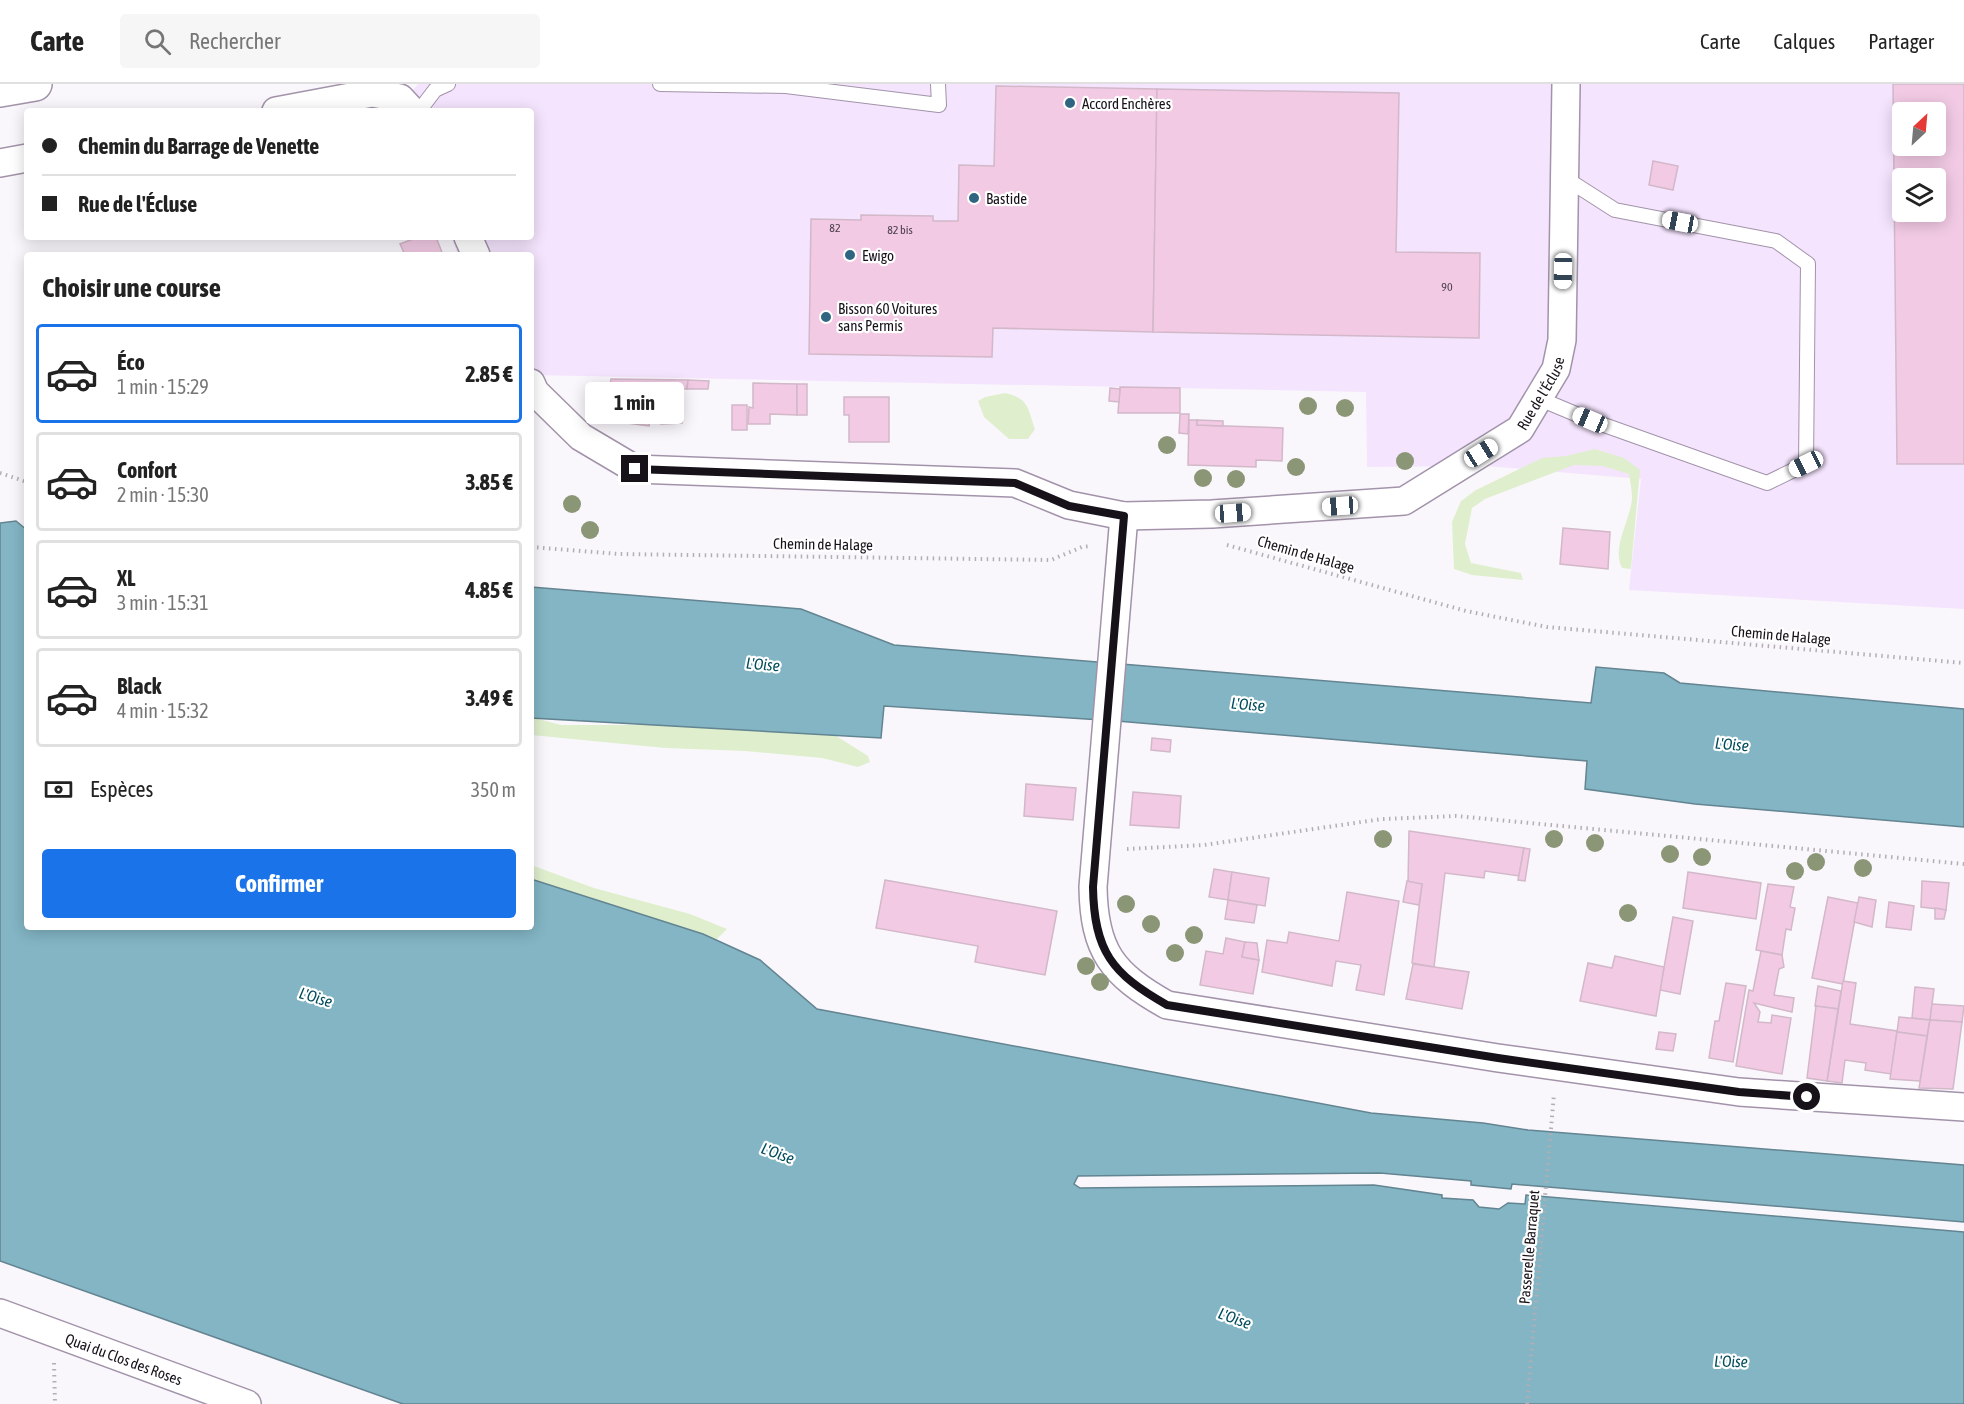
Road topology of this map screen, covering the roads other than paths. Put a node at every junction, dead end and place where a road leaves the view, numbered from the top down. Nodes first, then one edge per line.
1 (35, 84) edge
2 (448, 84) edge
3 (660, 84) edge
4 (938, 84) edge
5 (1566, 84) edge
6 (0, 90) edge
7 (292, 108) edge
8 (409, 108) edge
9 (421, 108) edge
10 (24, 159) edge
11 (0, 163) edge
12 (1565, 178) junction
13 (534, 390) edge
14 (1540, 399) junction
15 (1124, 516) junction
16 (1964, 1107) edge
17 (0, 1313) edge
18 (247, 1404) edge

1 - 6 main road
2 - 9 lane
3 - 4 lane
5 - 12 street, Rue de l'Écluse
7 - 8 street
10 - 11 street
12 - 14 street, Rue de l'Écluse
12 - 14 lane
13 - 15 street, Rue de l'Écluse
14 - 15 street, Rue de l'Écluse
15 - 16 street
17 - 18 street, Quai du Clos des Roses

